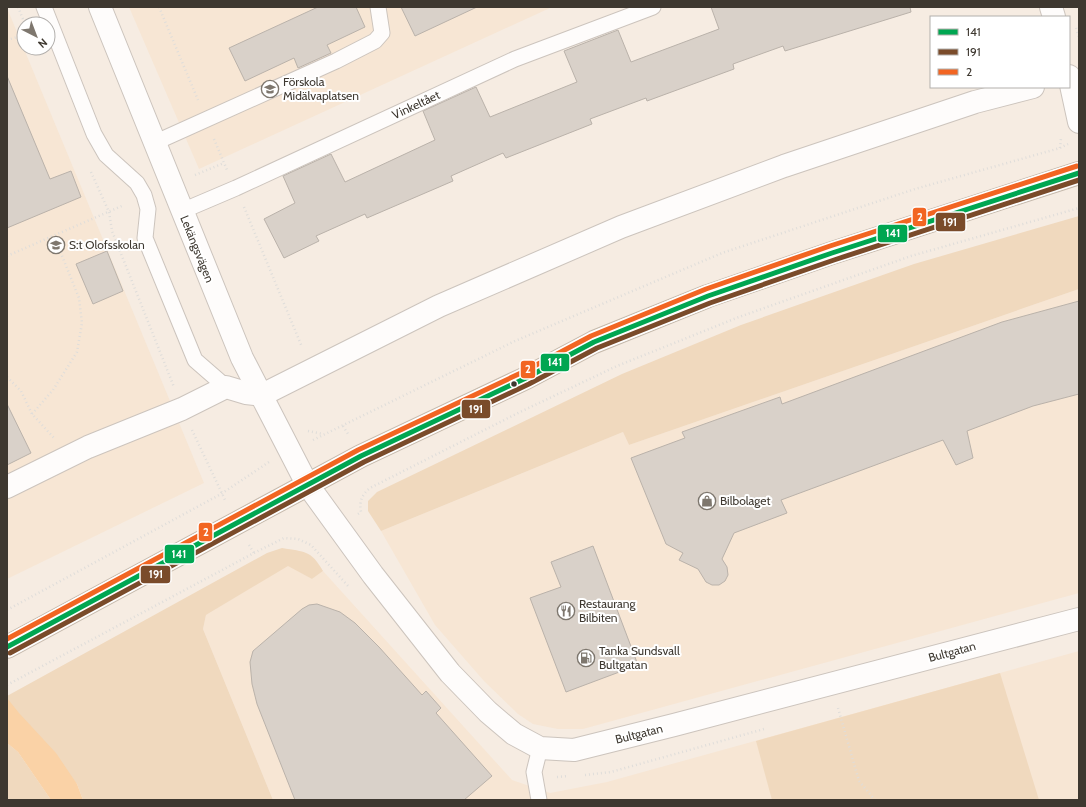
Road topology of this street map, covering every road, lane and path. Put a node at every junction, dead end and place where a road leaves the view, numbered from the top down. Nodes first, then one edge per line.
1 (44, 7) edge
2 (100, 7) edge
3 (159, 7) edge
4 (378, 7) edge
5 (653, 7) edge
6 (1070, 79) edge
7 (1029, 88) edge
8 (1077, 98) edge
9 (207, 121) junction
10 (1079, 122) edge
11 (154, 143) junction
12 (224, 163) junction
13 (90, 169) dead end
14 (1079, 173) edge
15 (173, 184) junction
16 (236, 188) junction
17 (144, 196) junction
18 (1079, 208) edge
19 (182, 211) junction
20 (109, 212) junction
21 (54, 236) junction
22 (7, 256) edge
23 (313, 368) junction
24 (7, 377) edge
25 (226, 387) junction
26 (262, 395) junction
27 (182, 408) junction
28 (32, 414) junction
29 (303, 428) dead end
30 (325, 434) dead end
31 (88, 447) junction
32 (307, 484) junction
33 (7, 487) edge
34 (221, 494) dead end
35 (338, 528) junction
36 (311, 545) junction
37 (354, 592) dead end
38 (1079, 619) edge
39 (7, 646) edge
40 (7, 685) edge
41 (831, 710) dead end
42 (766, 728) dead end
43 (540, 748) junction
44 (534, 772) junction
45 (582, 775) dead end
46 (575, 776) dead end
47 (539, 800) edge
48 (875, 800) edge

1 - 17 lane
2 - 11 street, Lekängsvägen
3 - 9 path
4 - 9 lane
5 - 16 lane, Vinkeltået
6 - 8 street
7 - 23 street
8 - 10 street
9 - 11 lane
9 - 12 path
11 - 15 street, Lekängsvägen
12 - 15 path
12 - 16 path
13 - 20 path
14 - 32 highway
15 - 19 street, Lekängsvägen
16 - 19 lane, Vinkeltået
16 - 23 path
17 - 20 path
17 - 25 lane
18 - 35 path
19 - 26 street, Lekängsvägen
20 - 21 path
20 - 27 path
21 - 22 path
21 - 28 path
23 - 26 street
24 - 28 path
25 - 26 street
25 - 27 street
26 - 32 street, Lekängsvägen
27 - 31 street
27 - 34 path
28 - 31 path
29 - 30 path
31 - 33 street
32 - 35 street, Bultgatan
32 - 39 highway
35 - 36 path
35 - 43 street, Bultgatan
36 - 37 path
36 - 40 path
38 - 43 street, Bultgatan
41 - 48 path
42 - 45 path
43 - 44 lane
44 - 46 path
44 - 47 lane

